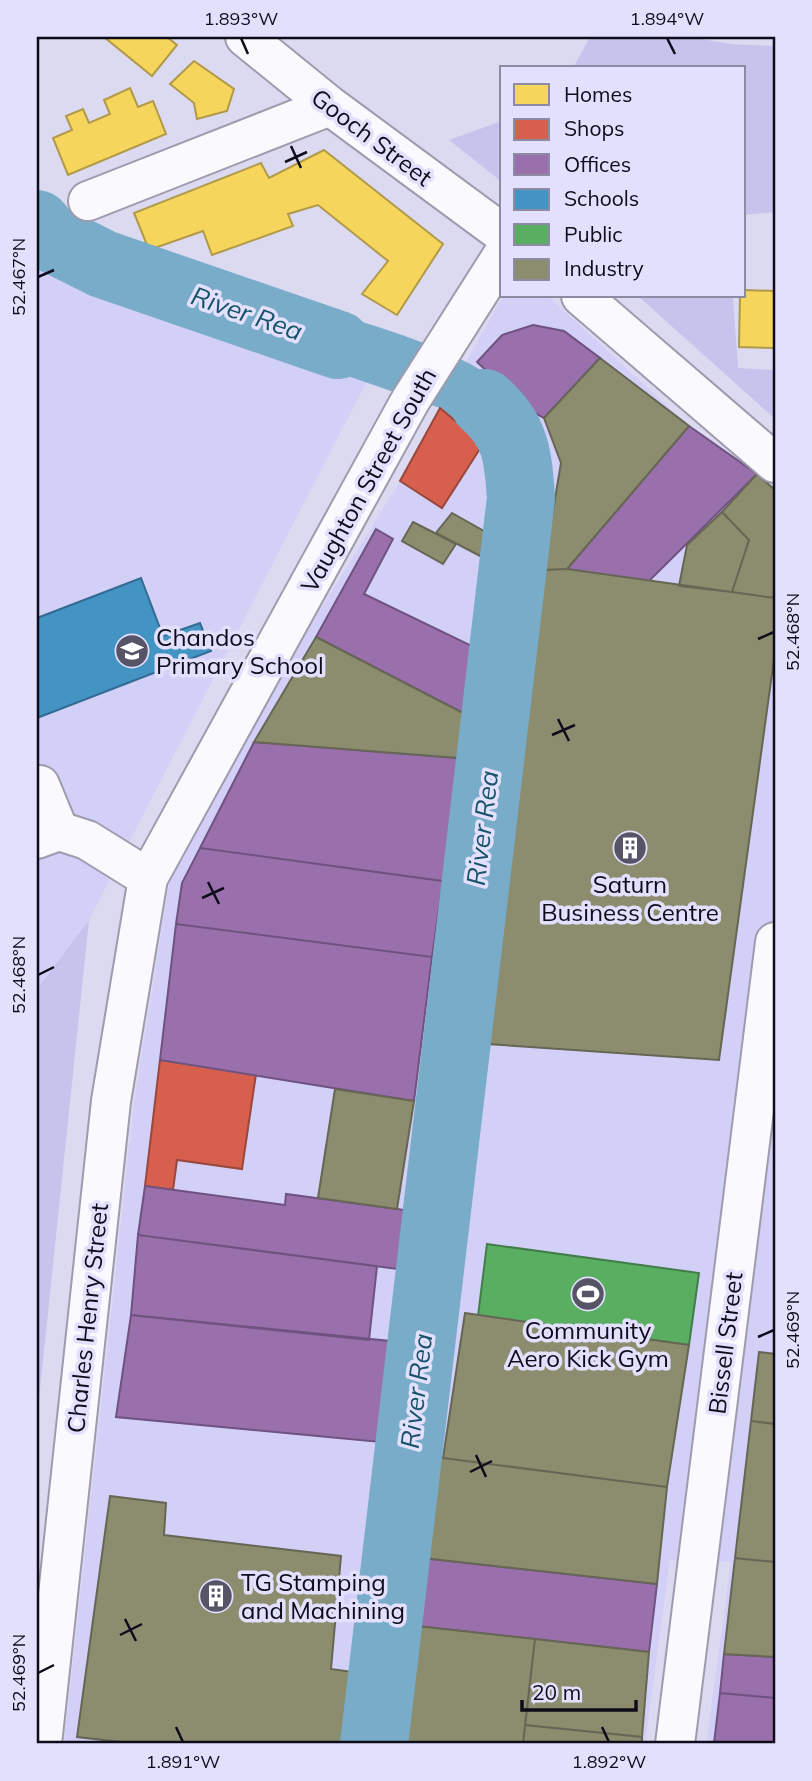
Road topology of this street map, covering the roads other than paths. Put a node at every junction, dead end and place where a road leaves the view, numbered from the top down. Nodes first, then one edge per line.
1 (245, 37) edge
2 (330, 106) junction
3 (88, 201) dead end
4 (500, 232) edge
5 (500, 259) edge
6 (583, 298) edge
7 (775, 463) edge
8 (37, 786) edge
9 (48, 835) edge
10 (146, 886) junction
11 (775, 942) edge
12 (42, 1744) edge
13 (675, 1744) edge

1 - 2 street, Gooch Street
2 - 3 street
2 - 4 street, Gooch Street
5 - 10 street, Vaughton Street South
6 - 7 street
8 - 9 street
9 - 10 street
10 - 12 street, Charles Henry Street
11 - 13 street, Bissell Street

